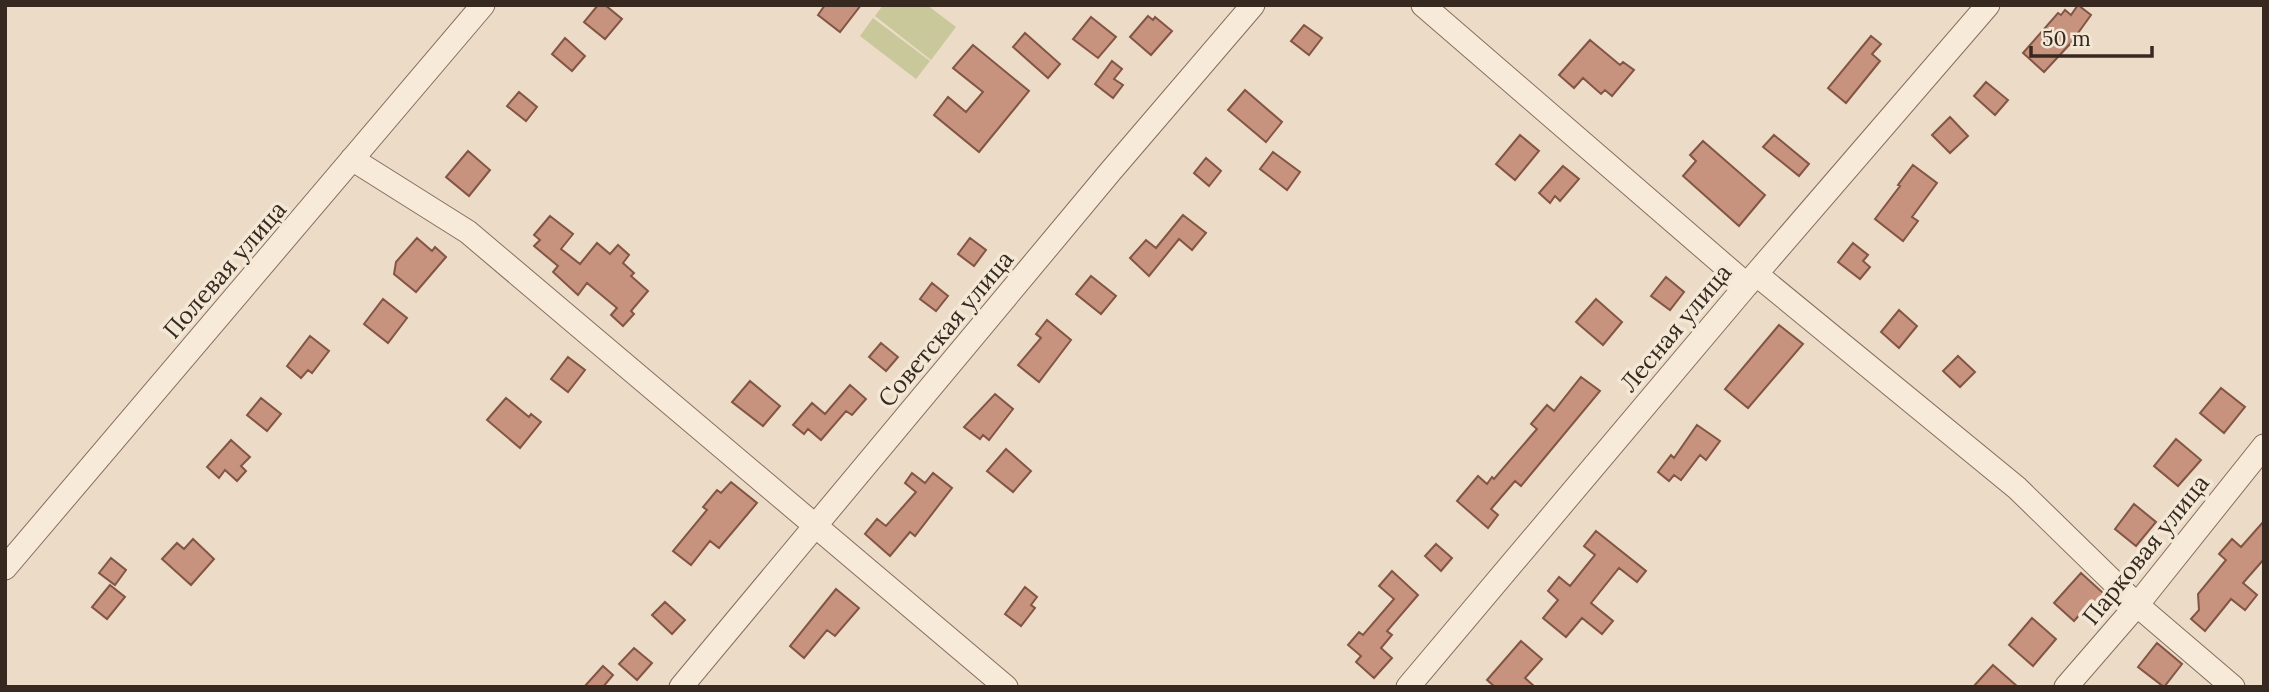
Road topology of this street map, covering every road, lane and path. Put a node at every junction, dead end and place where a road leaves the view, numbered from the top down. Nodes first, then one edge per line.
1 (483, 5) edge
2 (1253, 5) edge
3 (1423, 5) edge
4 (1987, 5) edge
5 (352, 159) junction
6 (1751, 279) junction
7 (2264, 446) edge
8 (815, 527) junction
9 (5, 568) edge
10 (2137, 605) junction
11 (681, 687) edge
12 (1006, 687) edge
13 (1408, 687) edge
14 (2066, 687) edge
15 (2233, 687) edge

1 - 5 street, Полевая улица
2 - 8 street, Советская улица
3 - 6 street
4 - 6 street, Лесная улица
5 - 8 street
5 - 9 street, Полевая улица
6 - 10 street
6 - 13 street, Лесная улица
7 - 10 street, Парковая улица
8 - 11 street, Советская улица
8 - 12 street
10 - 14 street, Парковая улица
10 - 15 street

